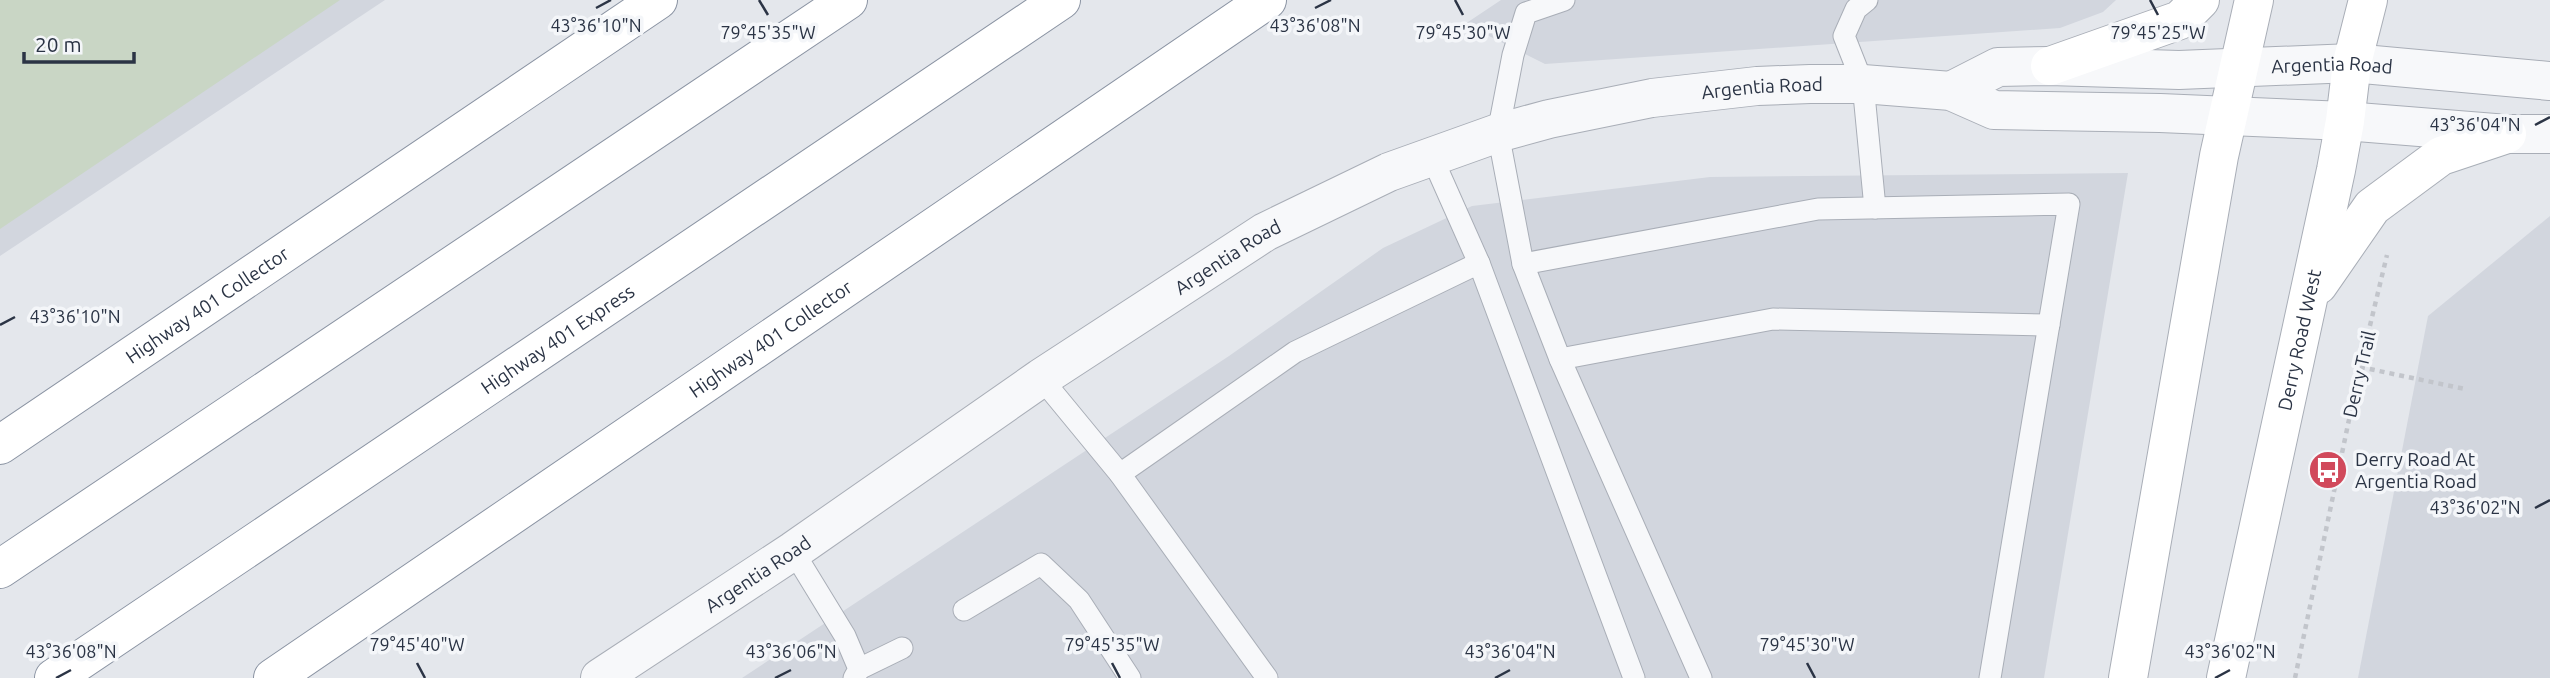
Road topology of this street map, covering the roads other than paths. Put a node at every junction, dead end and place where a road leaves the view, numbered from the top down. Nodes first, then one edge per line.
1 (659, 0) edge
2 (848, 0) edge
3 (1060, 0) edge
4 (1267, 0) edge
5 (1564, 0) edge
6 (1867, 0) edge
7 (2200, 0) edge
8 (2253, 0) edge
9 (2368, 0) edge
10 (2352, 63) junction
11 (2050, 66) junction
12 (2238, 67) junction
13 (2550, 81) edge
14 (1863, 85) junction
15 (1951, 91) junction
16 (2227, 117) junction
17 (2345, 121) junction
18 (1498, 133) junction
19 (2507, 134) junction
20 (2550, 134) edge
21 (1431, 155) junction
22 (1875, 208) junction
23 (1479, 263) junction
24 (1523, 264) junction
25 (2307, 301) junction
26 (2049, 325) junction
27 (1560, 359) junction
28 (1041, 378) junction
29 (0, 445) edge
30 (1120, 474) junction
31 (793, 551) junction
32 (0, 569) edge
33 (964, 610) dead end
34 (902, 648) dead end
35 (621, 672) edge
36 (857, 673) edge
37 (54, 678) edge
38 (273, 678) edge
39 (1130, 678) edge
40 (1267, 678) edge
41 (1634, 678) edge
42 (1701, 678) edge
43 (1990, 678) edge
44 (2128, 678) edge
45 (2226, 678) edge

1 - 29 main road, Highway 401 Collector
2 - 32 main road
3 - 37 main road, Highway 401 Express
4 - 38 main road, Highway 401 Collector
5 - 18 lane
6 - 14 lane
7 - 11 main road
8 - 12 main road
9 - 10 main road, Derry Road West
10 - 12 street, Argentia Road
10 - 13 street, Argentia Road
10 - 17 main road, Derry Road West
11 - 12 street, Argentia Road
11 - 15 street, Argentia Road
12 - 16 main road
14 - 15 street, Argentia Road
14 - 18 street, Argentia Road
14 - 22 lane
15 - 16 street, Argentia Road
16 - 17 street, Argentia Road
16 - 44 main road
17 - 19 street, Argentia Road
17 - 25 main road, Derry Road West
18 - 21 street, Argentia Road
18 - 24 lane
19 - 20 street, Argentia Road
19 - 25 main road
21 - 23 lane
21 - 28 street, Argentia Road
22 - 24 lane
22 - 26 lane
23 - 30 lane
23 - 41 lane
24 - 27 lane
25 - 45 main road, Derry Road West
26 - 27 lane
26 - 43 lane
27 - 42 lane
28 - 30 lane
28 - 31 street, Argentia Road
30 - 40 lane
31 - 35 street, Argentia Road
31 - 36 lane
33 - 39 lane
34 - 36 lane

